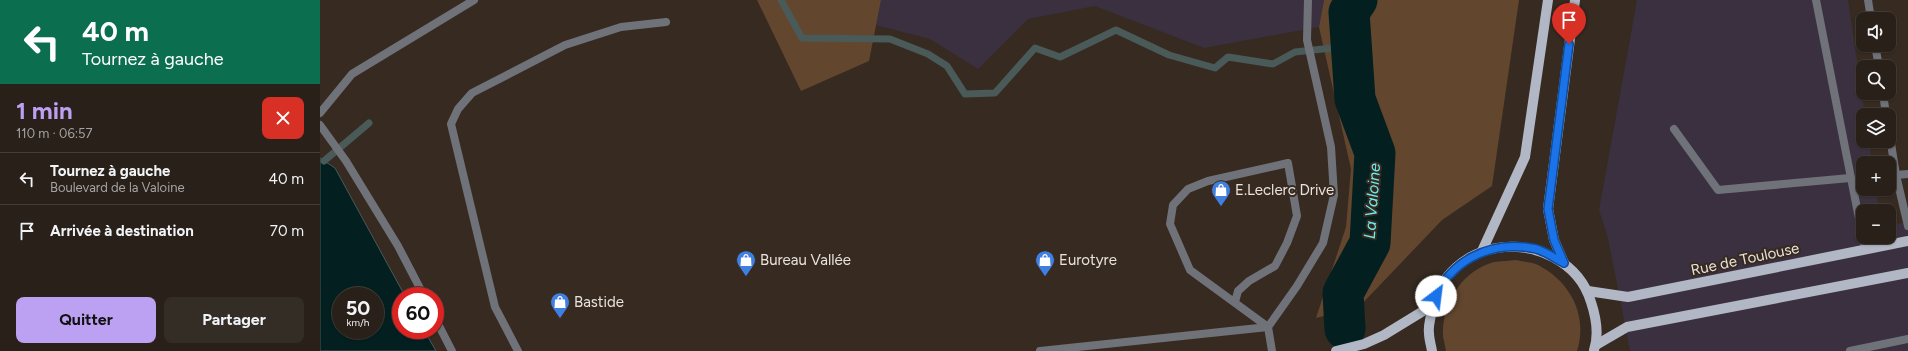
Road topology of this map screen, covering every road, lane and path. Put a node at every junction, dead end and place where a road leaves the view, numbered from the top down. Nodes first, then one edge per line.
1 (474, 0) edge
2 (1308, 0) edge
3 (1548, 0) edge
4 (1575, 0) edge
5 (1816, 0) edge
6 (1868, 0) edge
7 (1870, 12) edge
8 (666, 22) dead end
9 (320, 113) edge
10 (320, 125) edge
11 (1674, 129) dead end
12 (1908, 174) edge
13 (1896, 175) joint
14 (1850, 178) junction
15 (1908, 226) edge
16 (1908, 241) edge
17 (1865, 249) junction
18 (1482, 251) junction
19 (1564, 263) junction
20 (1908, 273) edge
21 (419, 287) edge
22 (1588, 291) junction
23 (1235, 302) junction
24 (1433, 305) junction
25 (1268, 328) junction
26 (444, 335) edge
27 (1908, 339) edge
28 (1595, 348) edge
29 (452, 351) edge
30 (518, 351) edge
31 (1040, 351) edge
32 (1272, 351) edge
33 (1336, 351) edge
34 (1432, 351) edge
35 (1850, 351) edge

1 - 9 street
2 - 25 street
3 - 18 main road
4 - 19 main road
5 - 14 street
6 - 7 street
8 - 30 street
10 - 21 street
11 - 14 street
12 - 13 street
13 - 15 street
14 - 17 street
16 - 17 main road, Rue de Toulouse
17 - 22 main road, Rue de Toulouse
18 - 19 main road
18 - 24 main road
19 - 22 main road
20 - 28 main road
22 - 28 main road
23 - 23 street
23 - 25 street
24 - 33 main road
24 - 34 main road
25 - 31 street
25 - 32 street
26 - 29 street
27 - 35 street

